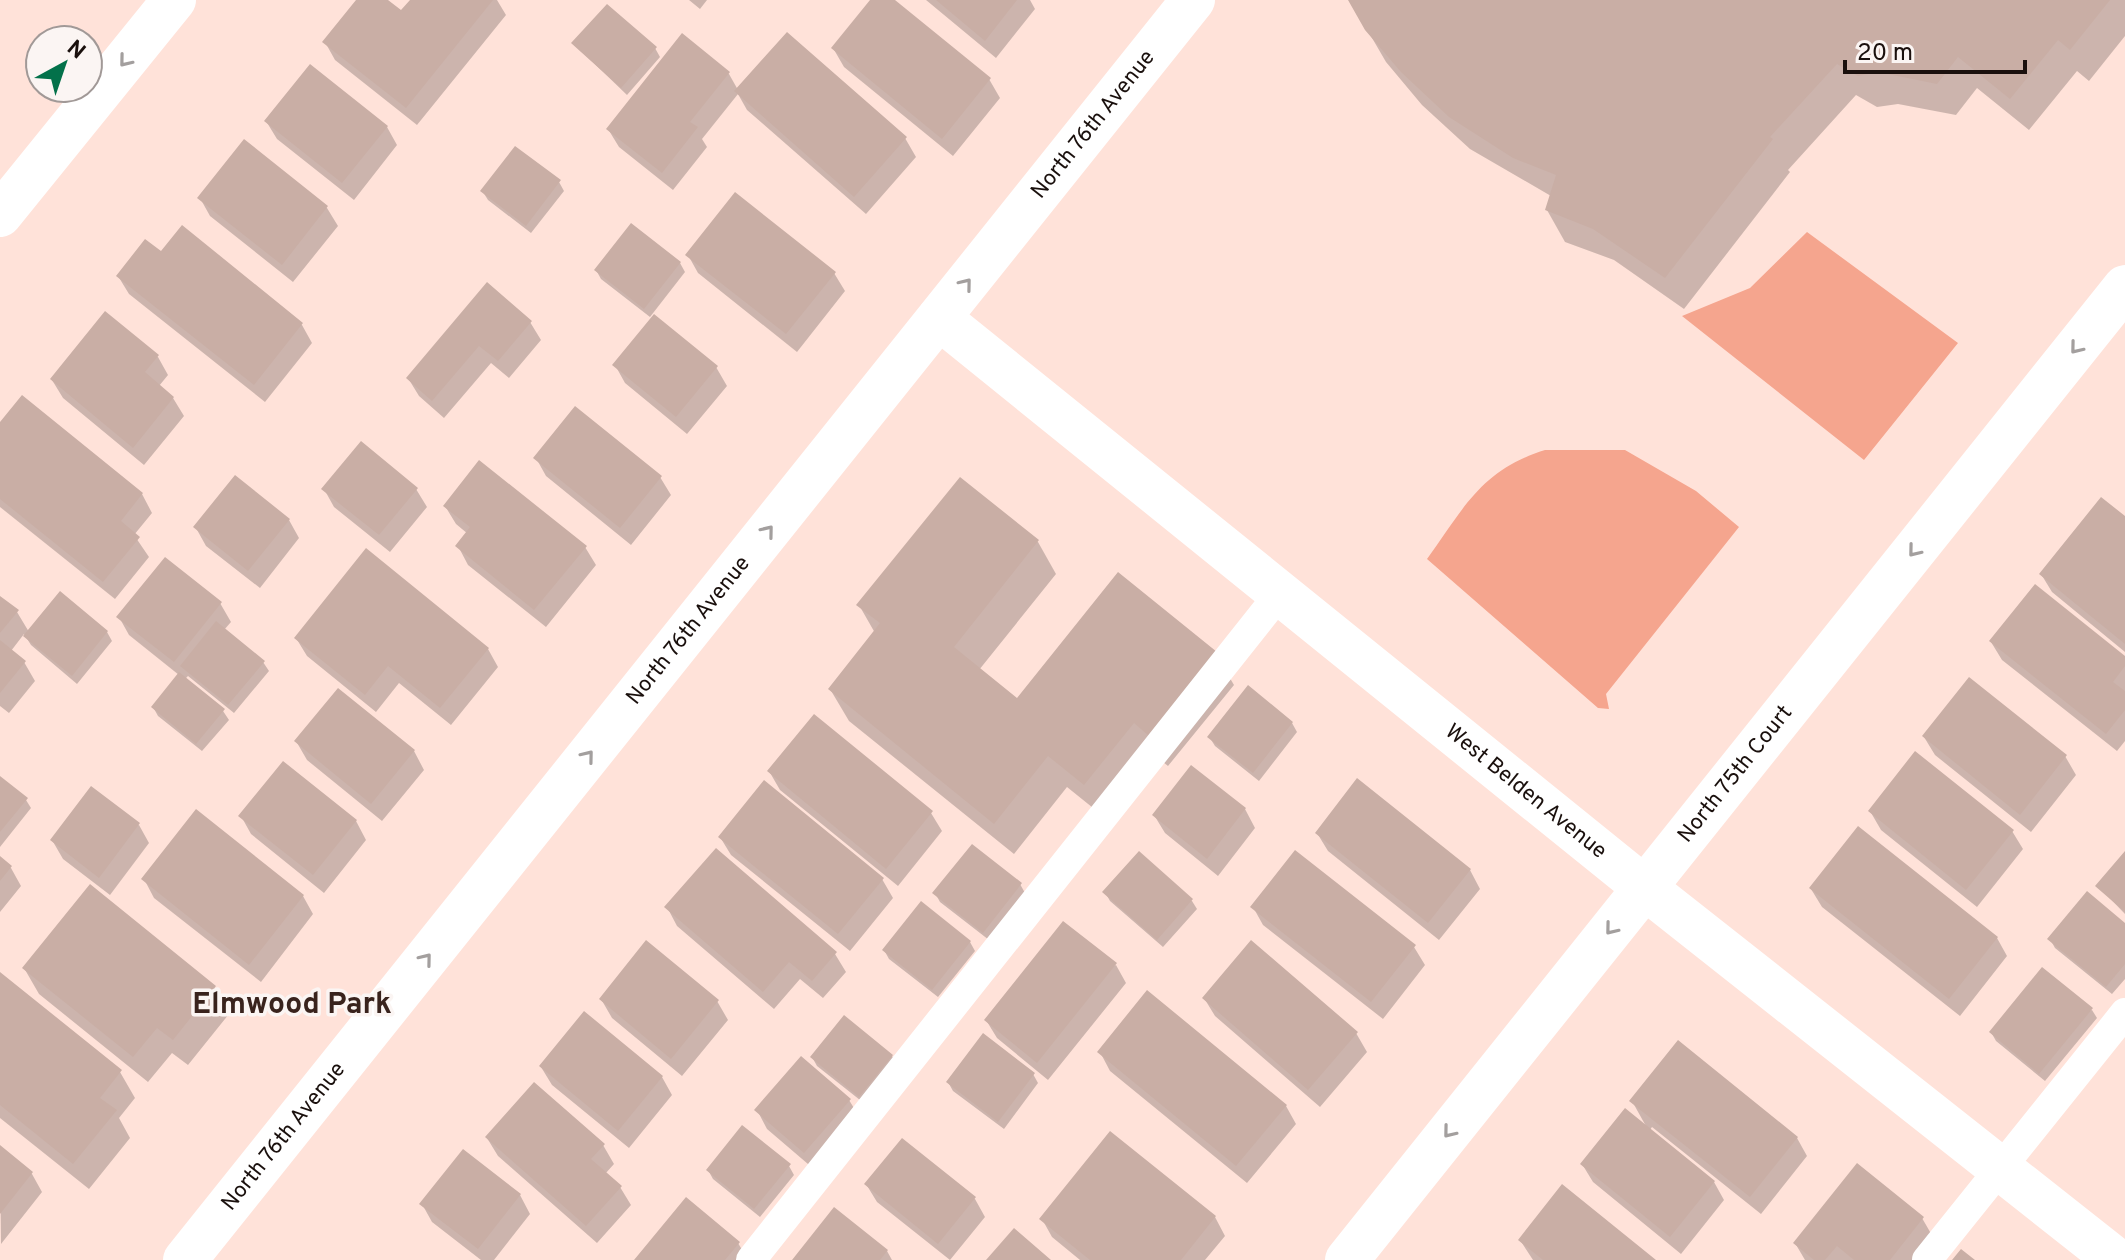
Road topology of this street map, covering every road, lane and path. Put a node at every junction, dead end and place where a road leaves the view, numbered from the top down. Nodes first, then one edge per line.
1 (174, 0) edge
2 (1193, 0) edge
3 (0, 215) edge
4 (2125, 287) edge
5 (939, 318) junction
6 (1281, 592) junction
7 (1645, 888) junction
8 (2125, 1013) edge
9 (2001, 1168) junction
10 (185, 1260) edge
11 (751, 1260) edge
12 (1347, 1260) edge
13 (1927, 1260) edge
14 (2116, 1260) edge

1 -> 3 street
5 -> 2 street, North 76th Avenue
4 -> 7 street, North 75th Court
5 - 6 street, West Belden Avenue
10 -> 5 street, North 76th Avenue
6 - 7 street, West Belden Avenue
6 - 11 lane
7 - 9 street, West Belden Avenue
7 -> 12 street, North 75th Court
8 - 9 lane
9 - 13 lane
9 - 14 street, West Belden Avenue

